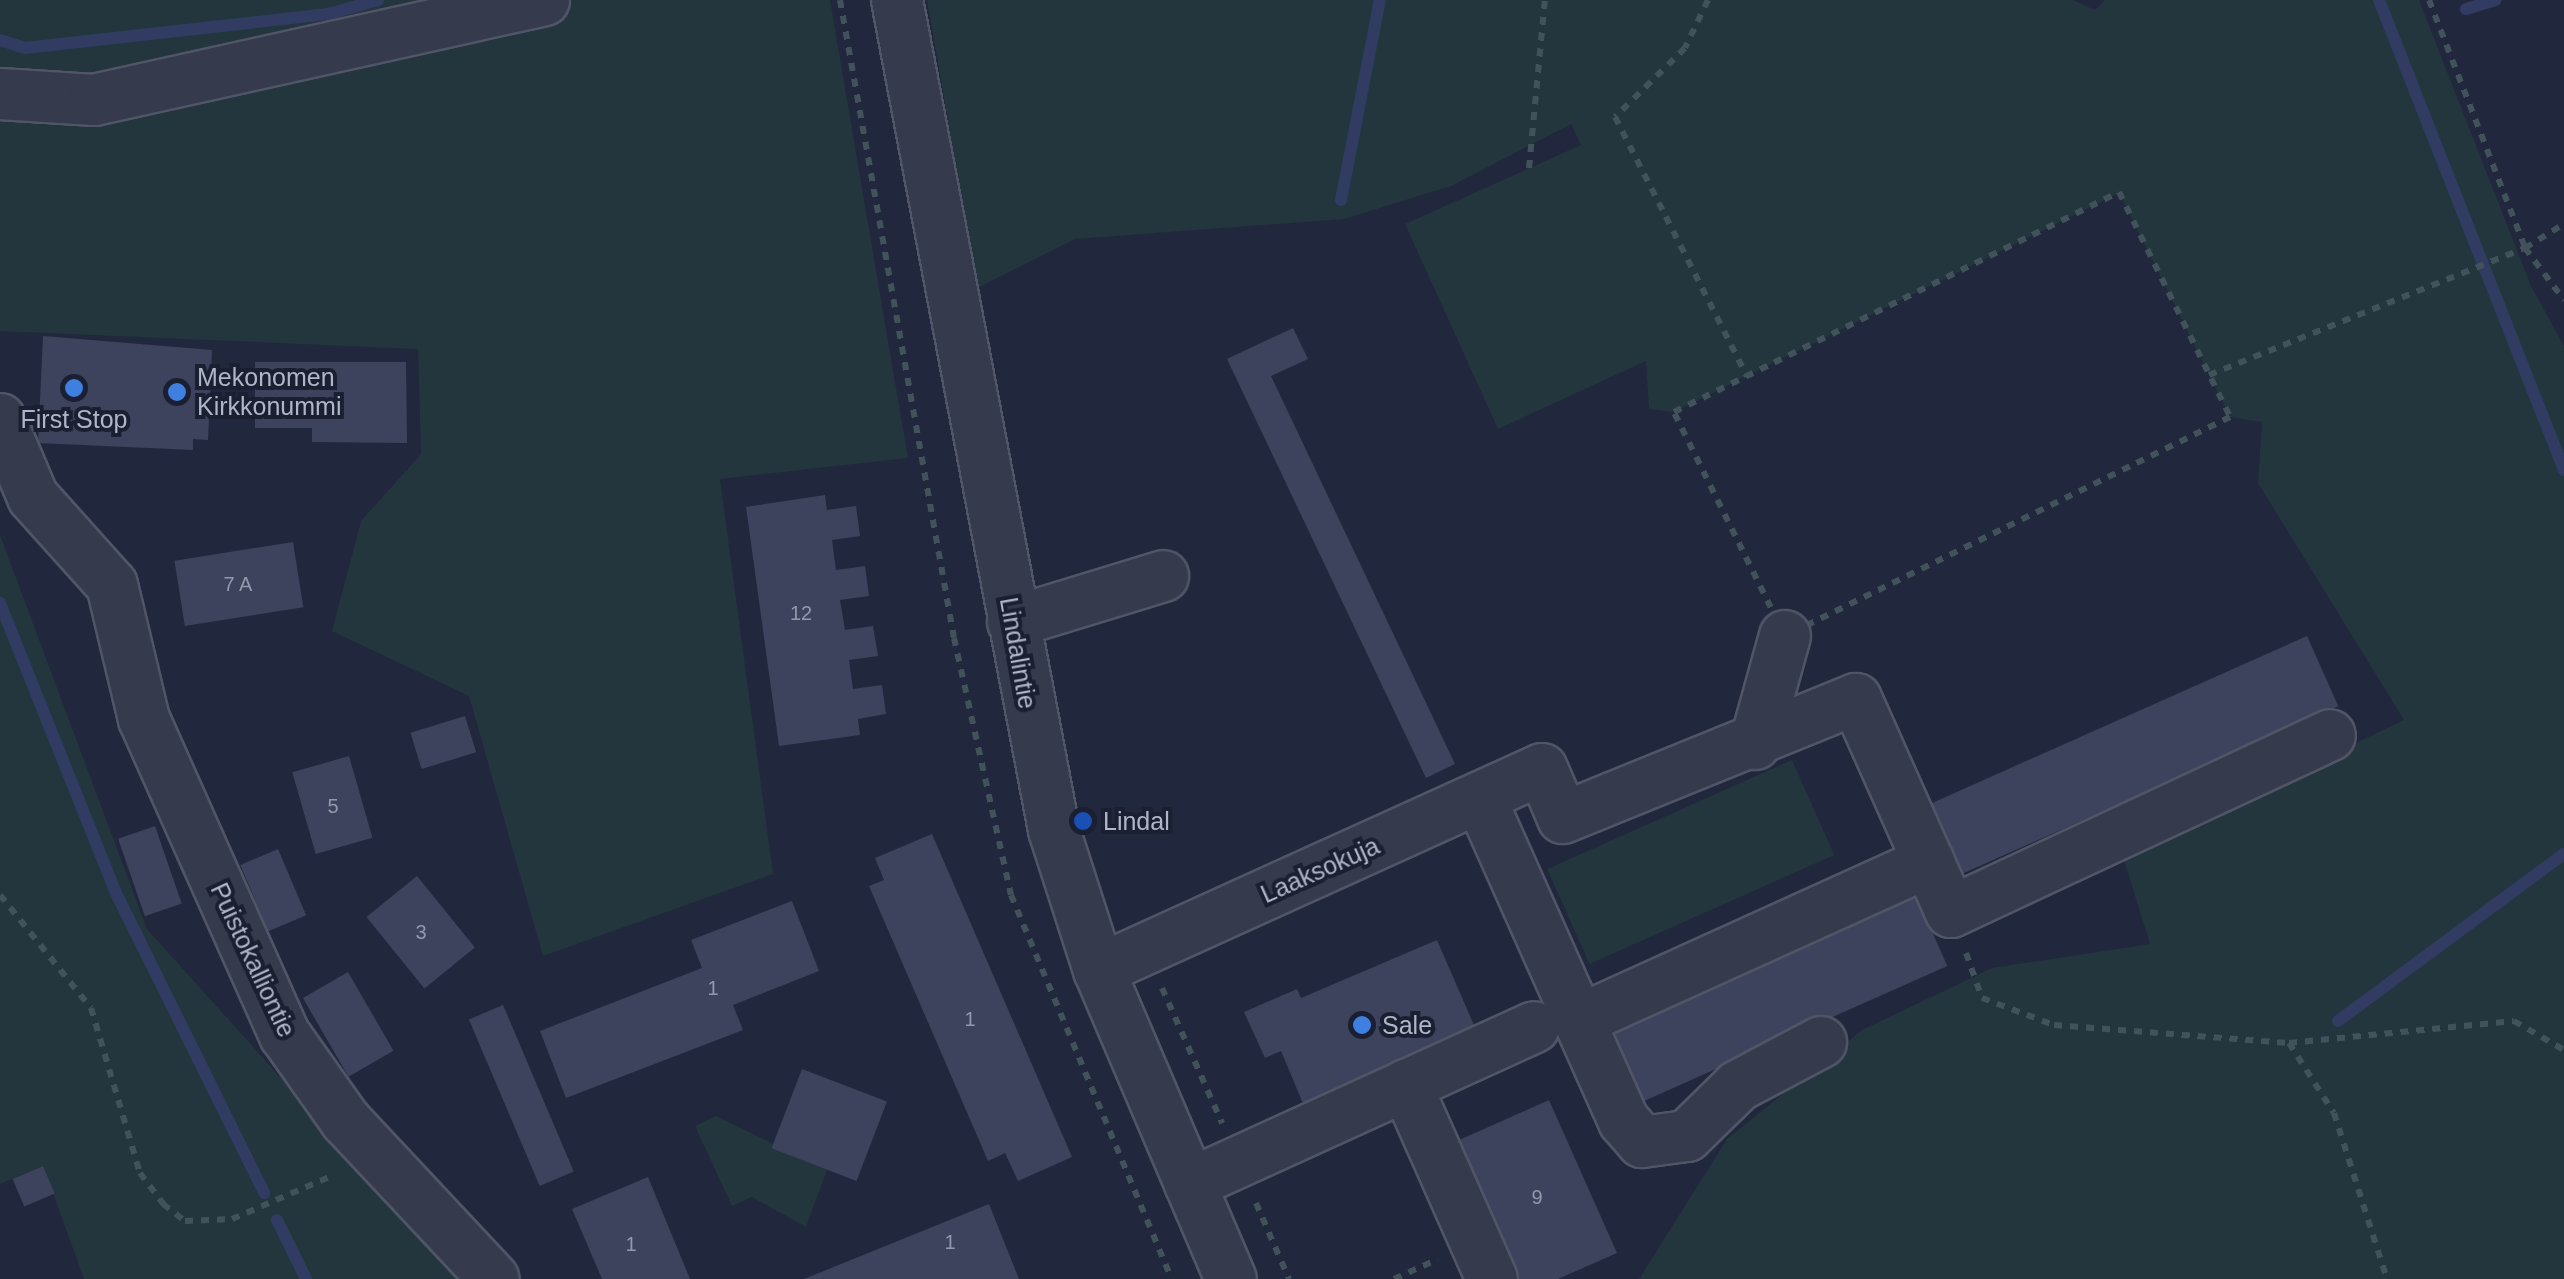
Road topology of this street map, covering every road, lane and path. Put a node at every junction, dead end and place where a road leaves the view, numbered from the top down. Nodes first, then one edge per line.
1 (544, 0) edge
2 (840, 0) edge
3 (897, 0) edge
4 (1546, 0) edge
5 (1708, 0) edge
6 (2429, 0) edge
7 (0, 94) edge
8 (1529, 168) dead end
9 (2564, 224) edge
10 (2525, 248) junction
11 (2564, 300) edge
12 (2210, 375) junction
13 (1747, 376) junction
14 (0, 419) edge
15 (1163, 576) dead end
16 (1013, 622) junction
17 (1785, 636) junction
18 (2330, 734) dead end
19 (1755, 744) junction
20 (1480, 798) junction
21 (1929, 862) junction
22 (0, 894) edge
23 (1952, 912) junction
24 (1144, 949) junction
25 (1099, 970) junction
26 (1557, 1023) junction
27 (1821, 1042) dead end
28 (2290, 1043) junction
29 (2564, 1050) edge
30 (1406, 1084) junction
31 (370, 1146) junction
32 (1239, 1161) junction
33 (1190, 1184) junction
34 (494, 1279) edge
35 (1172, 1279) edge
36 (1231, 1279) edge
37 (1289, 1279) edge
38 (1492, 1279) edge
39 (2387, 1279) edge

1 - 7 street
2 - 35 path
3 - 16 street, Lindalintie
4 - 8 path
5 - 13 path
6 - 10 path
9 - 10 path
10 - 11 path
10 - 12 path
12 - 13 path
12 - 17 path
13 - 17 path
14 - 31 street, Puistokalliontie
15 - 16 street
16 - 25 street, Lindalintie
17 - 19 street
18 - 23 street
19 - 20 street, Laaksokuja
19 - 21 street
20 - 24 street, Laaksokuja
20 - 26 street
21 - 23 street
21 - 26 street
22 - 31 path
23 - 28 path
24 - 25 street, Laaksokuja
24 - 32 path
25 - 33 street, Lindalintie
26 - 27 street
26 - 30 street
28 - 29 path
28 - 39 path
30 - 32 street
30 - 38 street
31 - 34 street, Puistokalliontie
32 - 33 street
32 - 37 path
33 - 36 street, Lindalintie

